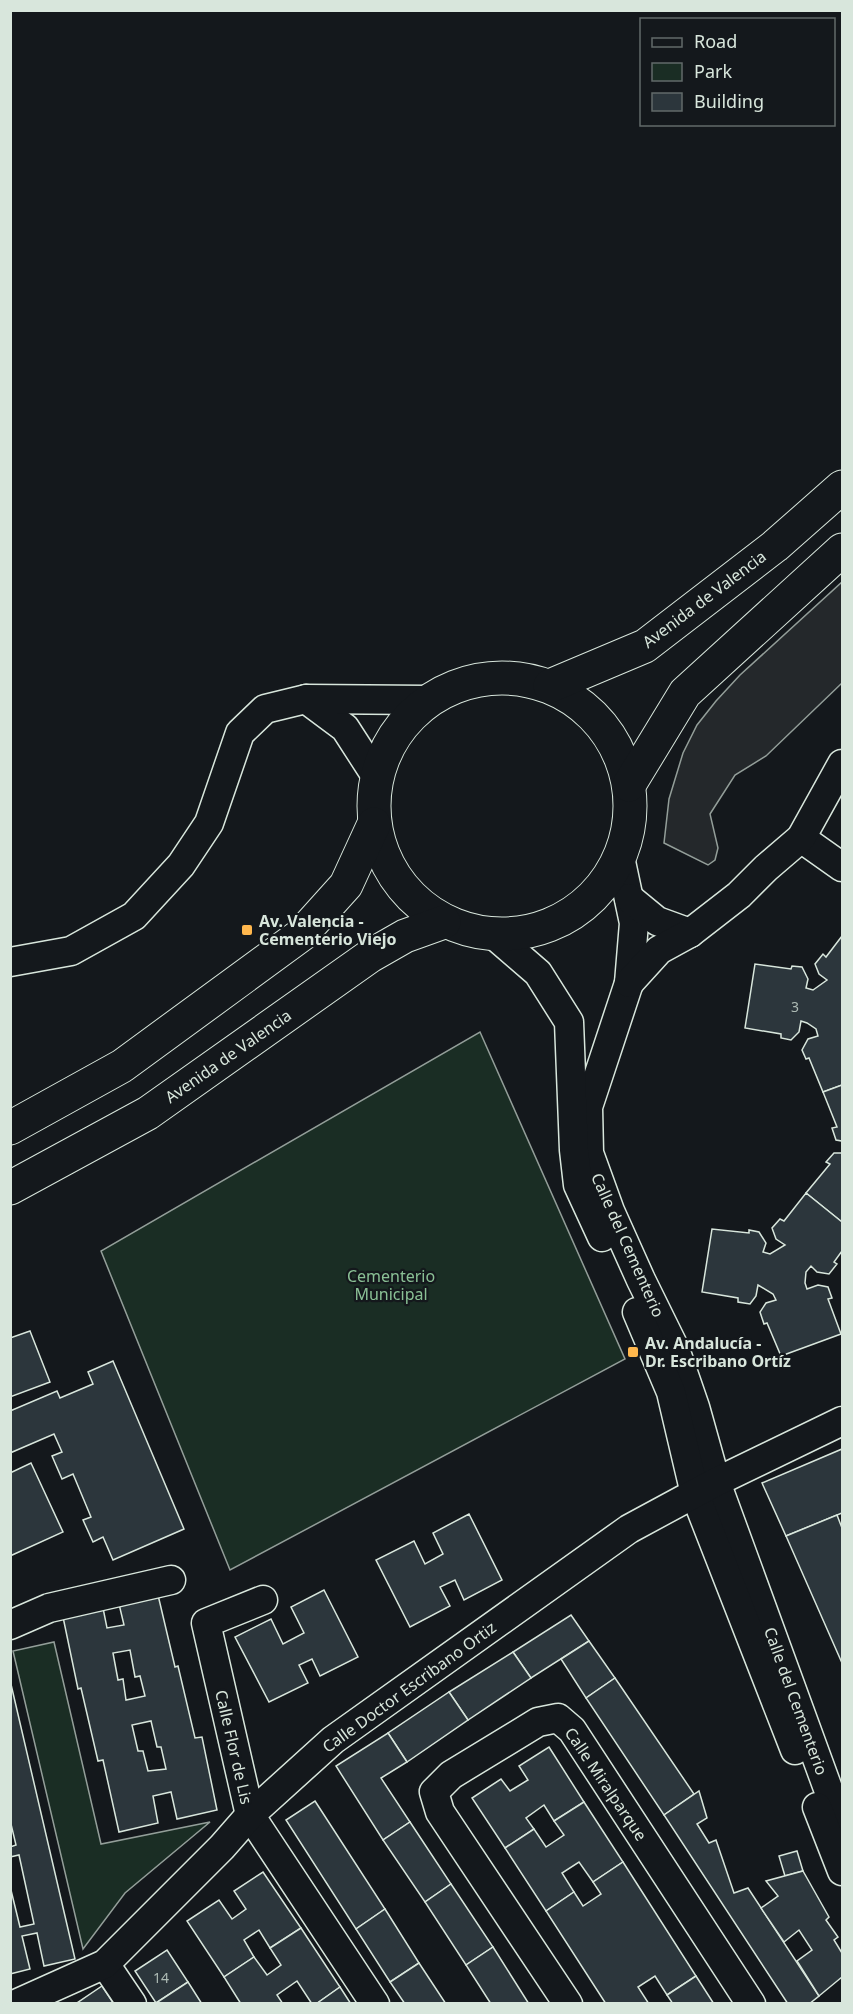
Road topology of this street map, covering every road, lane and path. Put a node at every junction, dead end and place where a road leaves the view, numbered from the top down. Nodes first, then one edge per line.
1 (843, 486) edge
2 (843, 550) edge
3 (550, 686) junction
4 (306, 699) junction
5 (428, 700) junction
6 (843, 764) edge
7 (376, 776) junction
8 (629, 785) junction
9 (374, 824) junction
10 (801, 838) junction
11 (621, 857) junction
12 (843, 867) edge
13 (629, 898) junction
14 (444, 922) junction
15 (690, 933) junction
16 (494, 935) junction
17 (10, 945) edge
18 (71, 951) junction
19 (10, 962) edge
20 (629, 982) junction
21 (10, 1128) edge
22 (10, 1188) edge
23 (843, 1421) edge
24 (705, 1488) junction
25 (171, 1580) dead end
26 (263, 1600) dead end
27 (10, 1625) edge
28 (250, 1815) junction
29 (843, 1827) edge
30 (843, 1871) edge
31 (105, 1964) junction
32 (16, 2004) edge
33 (132, 2004) edge
34 (375, 2004) edge
35 (568, 2004) edge
36 (751, 2004) edge

1 - 3 highway, Avenida de Valencia
2 - 8 highway
3 - 5 highway
3 - 8 highway
4 - 5 street
4 - 7 street
4 - 18 street
5 - 7 highway
6 - 10 street
7 - 9 highway
8 - 11 highway
9 - 14 highway
9 - 21 highway
10 - 12 street
10 - 15 street
11 - 13 street, Calle del Cementerio
11 - 16 highway
13 - 15 street
13 - 20 street, Calle del Cementerio
14 - 16 highway
14 - 22 highway, Avenida de Valencia
15 - 20 street
16 - 24 street, Calle del Cementerio
17 - 18 street
18 - 19 street
20 - 24 street, Calle del Cementerio
23 - 24 street, Calle Doctor Escribano Ortiz
24 - 28 street, Calle Doctor Escribano Ortiz
24 - 29 street, Calle del Cementerio
24 - 30 street, Calle del Cementerio
25 - 27 street
26 - 28 street, Calle Flor de Lis
28 - 31 street, Calle Doctor Escribano Ortiz
28 - 34 street, Calle Flor de Lis
31 - 32 street, Calle Doctor Escribano Ortiz
31 - 33 street
35 - 36 street, Calle Miralparque

